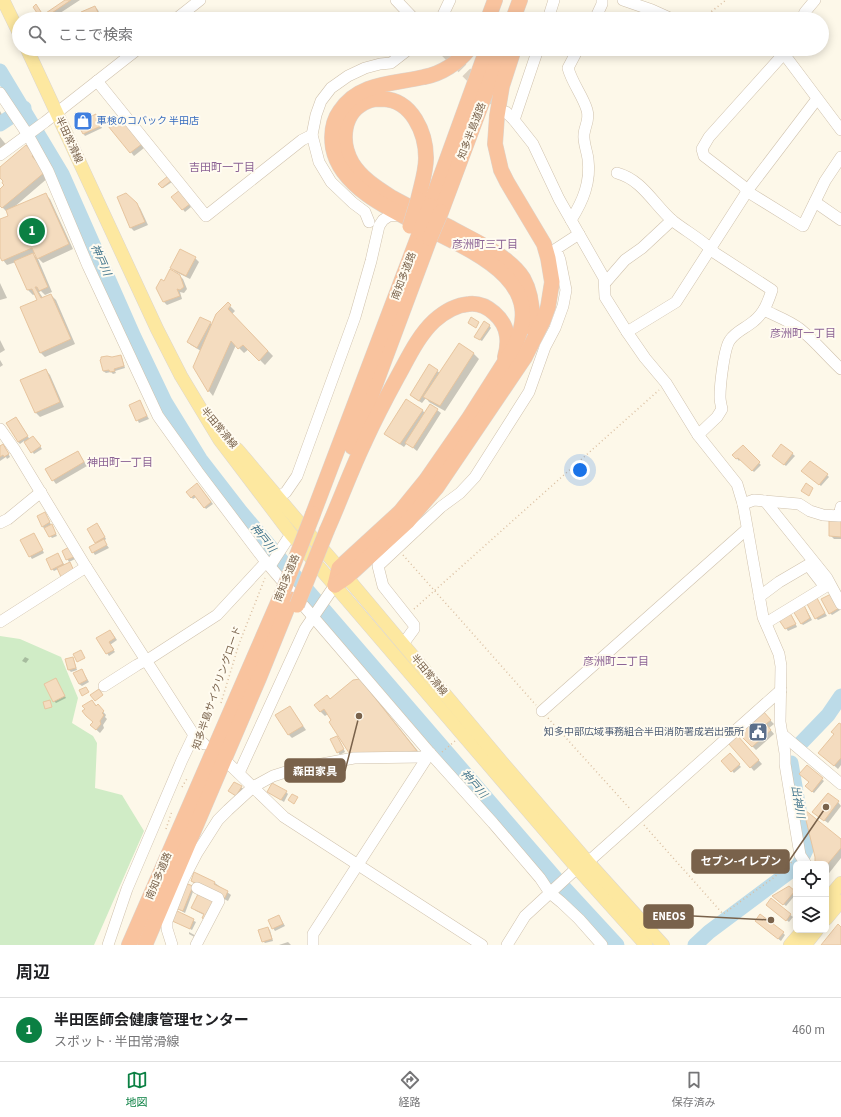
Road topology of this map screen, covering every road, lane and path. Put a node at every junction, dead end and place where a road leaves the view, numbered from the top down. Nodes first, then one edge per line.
1 (3, 0) edge
2 (200, 0) edge
3 (396, 0) edge
4 (450, 0) edge
5 (495, 0) edge
6 (505, 0) edge
7 (520, 0) edge
8 (528, 0) edge
9 (554, 0) edge
10 (602, 0) edge
11 (623, 0) edge
12 (726, 0) edge
13 (815, 0) edge
14 (185, 12) edge
15 (407, 12) edge
16 (444, 12) edge
17 (491, 12) edge
18 (501, 12) edge
19 (516, 12) edge
20 (525, 12) edge
21 (550, 12) edge
22 (598, 12) edge
23 (656, 12) edge
24 (711, 12) edge
25 (805, 12) edge
26 (12, 19) edge
27 (30, 56) edge
28 (129, 56) edge
29 (400, 56) edge
30 (463, 56) edge
31 (484, 56) edge
32 (499, 56) edge
33 (512, 56) edge
34 (535, 56) edge
35 (574, 56) edge
36 (782, 56) edge
37 (788, 56) edge
38 (97, 81) junction
39 (2, 99) edge
40 (817, 99) junction
41 (57, 113) junction
42 (841, 130) edge
43 (28, 135) junction
44 (312, 135) junction
45 (0, 155) edge
46 (841, 157) edge
47 (617, 173) dead end
48 (748, 192) junction
49 (815, 202) junction
50 (430, 206) junction
51 (571, 220) junction
52 (672, 220) junction
53 (841, 220) edge
54 (368, 222) dead end
55 (415, 228) junction
56 (579, 234) junction
57 (710, 248) junction
58 (605, 283) junction
59 (764, 310) junction
60 (627, 332) junction
61 (531, 343) junction
62 (504, 364) junction
63 (841, 369) edge
64 (666, 383) junction
65 (197, 402) junction
66 (0, 429) edge
67 (698, 435) junction
68 (41, 492) junction
69 (278, 498) junction
70 (765, 501) junction
71 (743, 504) junction
72 (840, 513) edge
73 (0, 523) edge
74 (320, 523) junction
75 (747, 528) junction
76 (288, 538) junction
77 (398, 549) junction
78 (270, 563) junction
79 (86, 567) junction
80 (338, 581) junction
81 (435, 590) junction
82 (759, 597) junction
83 (290, 598) junction
84 (841, 604) edge
85 (407, 615) junction
86 (314, 617) junction
87 (0, 622) edge
88 (766, 623) junction
89 (403, 644) junction
90 (146, 660) junction
91 (104, 686) dead end
92 (781, 690) junction
93 (220, 704) dead end
94 (542, 711) junction
95 (194, 735) junction
96 (783, 735) junction
97 (455, 741) dead end
98 (204, 744) dead end
99 (432, 755) junction
100 (229, 764) dead end
101 (239, 773) junction
102 (189, 777) dead end
103 (841, 783) edge
104 (253, 787) junction
105 (180, 790) dead end
106 (172, 809) dead end
107 (637, 818) junction
108 (166, 830) dead end
109 (803, 859) edge
110 (358, 865) junction
111 (578, 868) junction
112 (841, 883) edge
113 (197, 888) dead end
114 (551, 891) junction
115 (829, 897) edge
116 (841, 901) edge
117 (829, 915) edge
118 (800, 933) edge
119 (815, 933) edge
120 (108, 945) edge
121 (129, 945) edge
122 (145, 945) edge
123 (172, 945) edge
124 (196, 945) edge
125 (313, 945) edge
126 (482, 945) edge
127 (507, 945) edge
128 (602, 945) edge
129 (646, 945) edge
130 (663, 945) edge
131 (790, 945) edge
132 (805, 945) edge

1 - 26 main road
2 - 14 street
3 - 15 street
4 - 16 street
5 - 17 highway
6 - 18 highway
7 - 19 highway
8 - 20 highway
9 - 21 street
10 - 22 street
11 - 23 street
12 - 24 path
13 - 25 street
27 - 41 main road, 半田常滑線
28 - 38 street
29 - 44 street
30 - 55 highway
31 - 50 highway, 知多半島道路
32 - 50 highway, 知多半島道路
33 - 61 highway
34 - 51 street
35 - 51 street
36 - 48 street
37 - 40 street
38 - 41 street
38 - 44 street
39 - 43 street
40 - 42 street
40 - 48 street
41 - 43 street
41 - 65 main road, 半田常滑線
43 - 45 street
43 - 78 street
44 - 54 street
46 - 49 street
47 - 52 street
48 - 49 street
48 - 57 street
49 - 53 street
50 - 55 highway, 南知多道路, bridge
50 - 55 highway, bridge
50 - 61 highway
51 - 56 street
52 - 57 street
52 - 58 street
55 - 62 highway
55 - 69 street
55 - 74 highway, 南知多道路
55 - 74 highway, 南知多道路
56 - 58 street
56 - 77 street
57 - 59 street
57 - 60 street
58 - 60 street
59 - 63 street
59 - 67 street
60 - 64 street
61 - 80 highway
62 - 74 highway
62 - 80 highway
64 - 67 street
64 - 81 path
65 - 69 main road, 半田常滑線
65 - 76 main road, 半田常滑線
66 - 68 street
67 - 71 street
68 - 73 street
68 - 79 street
69 - 80 main road, 半田常滑線
70 - 71 street
70 - 72 street
70 - 84 street
71 - 75 street
74 - 83 highway, 南知多道路
75 - 82 street
75 - 94 street
76 - 78 street
76 - 80 main road, 半田常滑線
77 - 81 path
77 - 85 street
78 - 86 street
78 - 90 street
78 - 93 path, 知多半島サイクリングロード
79 - 87 street
79 - 90 street
80 - 86 street
80 - 89 main road, 半田常滑線
80 - 111 main road, 半田常滑線
81 - 85 path
81 - 94 path
82 - 88 street
82 - 88 street
83 - 121 highway, 南知多道路
83 - 122 highway, 南知多道路
85 - 89 street
86 - 99 street
86 - 101 street
88 - 92 street
89 - 111 main road, 半田常滑線
90 - 91 street
90 - 95 street
92 - 96 street
92 - 107 street
94 - 107 path
95 - 98 street
95 - 120 street
96 - 103 street
96 - 109 street
97 - 99 path
99 - 104 street
99 - 110 street
99 - 114 street
100 - 101 street
101 - 104 street
102 - 105 path
104 - 110 street
104 - 123 street
106 - 108 path
107 - 109 path
107 - 111 street
110 - 125 street
110 - 126 street
111 - 114 street
111 - 129 main road, 半田常滑線
111 - 130 main road, 半田常滑線
112 - 115 main road
113 - 124 street
114 - 127 street
114 - 128 street
116 - 117 main road
118 - 131 main road
119 - 132 main road

